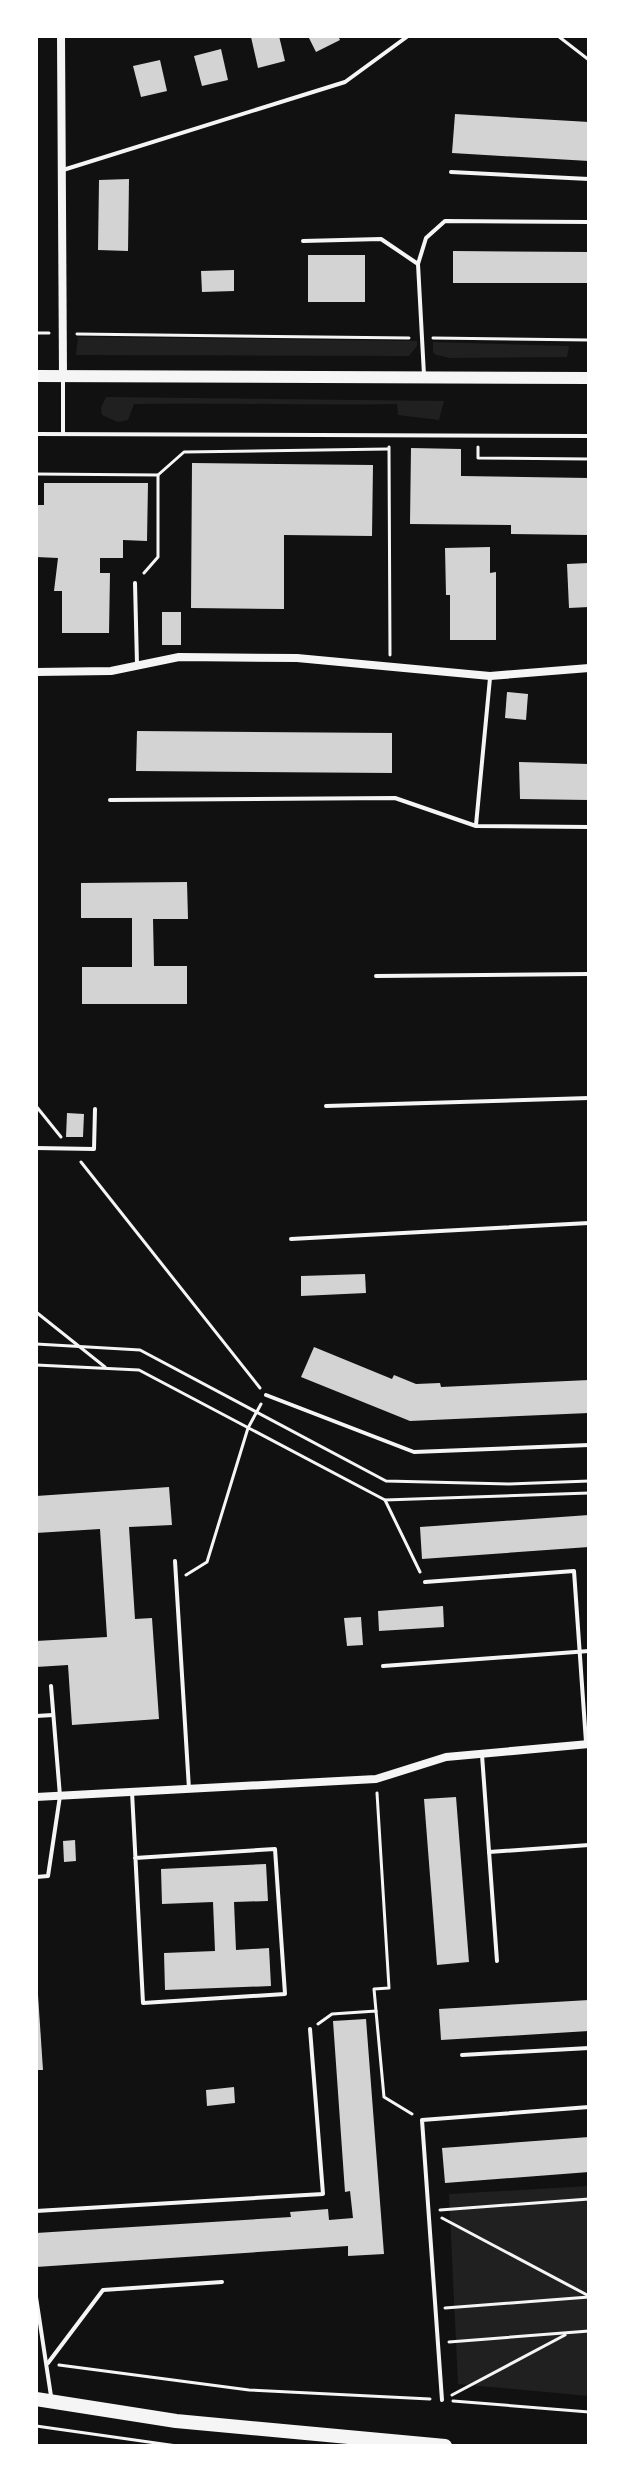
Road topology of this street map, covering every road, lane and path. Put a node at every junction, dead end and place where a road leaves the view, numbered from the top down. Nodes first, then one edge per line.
1 (61, 36) edge
2 (408, 36) edge
3 (558, 36) edge
4 (589, 60) edge
5 (61, 170) junction
6 (451, 172) dead end
7 (589, 179) edge
8 (589, 222) edge
9 (303, 241) dead end
10 (418, 264) junction
11 (36, 333) edge
12 (62, 333) junction
13 (423, 338) junction
14 (589, 340) edge
15 (36, 376) edge
16 (63, 376) junction
17 (424, 378) junction
18 (589, 378) edge
19 (36, 434) edge
20 (63, 434) junction
21 (389, 435) junction
22 (589, 436) edge
23 (389, 449) junction
24 (478, 458) dead end
25 (589, 459) edge
26 (36, 474) edge
27 (158, 475) junction
28 (135, 583) joint
29 (137, 666) junction
30 (391, 666) junction
31 (589, 668) edge
32 (36, 672) edge
33 (490, 676) junction
34 (110, 800) dead end
35 (476, 826) junction
36 (589, 827) edge
37 (589, 974) edge
38 (376, 976) dead end
39 (589, 1098) edge
40 (36, 1106) edge
41 (326, 1106) dead end
42 (95, 1109) dead end
43 (36, 1148) edge
44 (70, 1149) junction
45 (589, 1223) edge
46 (291, 1239) dead end
47 (36, 1312) edge
48 (36, 1344) edge
49 (79, 1345) junction
50 (36, 1365) edge
51 (107, 1368) junction
52 (266, 1395) junction
53 (257, 1412) junction
54 (248, 1428) junction
55 (589, 1445) edge
56 (589, 1481) edge
57 (589, 1493) edge
58 (385, 1500) junction
59 (175, 1561) dead end
60 (176, 1582) junction
61 (425, 1582) joint
62 (580, 1651) junction
63 (589, 1651) edge
64 (383, 1666) dead end
65 (51, 1686) dead end
66 (53, 1715) junction
67 (36, 1716) edge
68 (588, 1744) edge
69 (482, 1752) junction
70 (376, 1779) junction
71 (189, 1789) junction
72 (132, 1792) junction
73 (60, 1796) junction
74 (36, 1797) edge
75 (589, 1845) edge
76 (489, 1852) junction
77 (135, 1858) junction
78 (36, 1877) edge
79 (497, 1961) dead end
80 (376, 2011) junction
81 (310, 2029) joint
82 (589, 2048) edge
83 (462, 2055) dead end
84 (589, 2107) edge
85 (422, 2120) junction
86 (589, 2199) edge
87 (428, 2210) junction
88 (36, 2211) edge
89 (222, 2282) dead end
90 (36, 2297) edge
91 (589, 2297) edge
92 (435, 2308) junction
93 (589, 2331) edge
94 (568, 2333) junction
95 (438, 2342) junction
96 (48, 2363) junction
97 (36, 2399) edge
98 (442, 2400) junction
99 (51, 2402) junction
100 (589, 2412) edge
101 (36, 2426) edge
102 (177, 2446) edge
103 (445, 2446) edge

1 - 5 street
2 - 5 lane
3 - 4 path
5 - 12 street
6 - 7 lane
8 - 10 lane
9 - 10 lane
10 - 13 lane
11 - 12 path
12 - 13 path
12 - 16 street
13 - 14 path
13 - 17 lane
15 - 16 main road
16 - 17 main road
16 - 20 lane
17 - 18 main road
19 - 20 lane
20 - 21 lane
21 - 22 lane
21 - 23 path
23 - 27 path
23 - 30 path
24 - 25 path
26 - 27 path
27 - 28 path
28 - 29 lane
29 - 30 street
29 - 32 street
30 - 33 street
31 - 33 street
33 - 35 lane
34 - 35 lane
35 - 36 lane
37 - 38 lane
39 - 41 lane
40 - 44 path
42 - 44 lane
43 - 44 lane
44 - 52 path
45 - 46 lane
47 - 49 path
48 - 49 path
49 - 51 path
49 - 53 path
50 - 51 path
51 - 54 path
52 - 53 path
52 - 55 lane
53 - 54 path
53 - 56 path
54 - 58 path
54 - 60 path
57 - 58 path
58 - 61 path
59 - 60 lane
60 - 71 lane
61 - 62 lane
62 - 63 lane
62 - 64 lane
62 - 68 lane
65 - 66 lane
66 - 67 lane
66 - 73 lane
68 - 69 street
69 - 70 street
69 - 76 lane
70 - 71 street
70 - 80 path
71 - 72 street
72 - 73 street
72 - 77 lane
73 - 74 street
73 - 78 lane
75 - 76 lane
76 - 79 lane
77 - 77 lane
80 - 81 path
80 - 85 path
81 - 88 lane
82 - 83 lane
84 - 85 lane
85 - 87 lane
86 - 87 path
87 - 91 path
87 - 92 lane
89 - 96 lane
90 - 96 lane
91 - 92 path
92 - 95 lane
93 - 94 path
94 - 95 path
94 - 98 path
95 - 98 lane
96 - 98 path
96 - 99 lane
97 - 99 main road
98 - 100 path
99 - 103 main road
101 - 102 path

